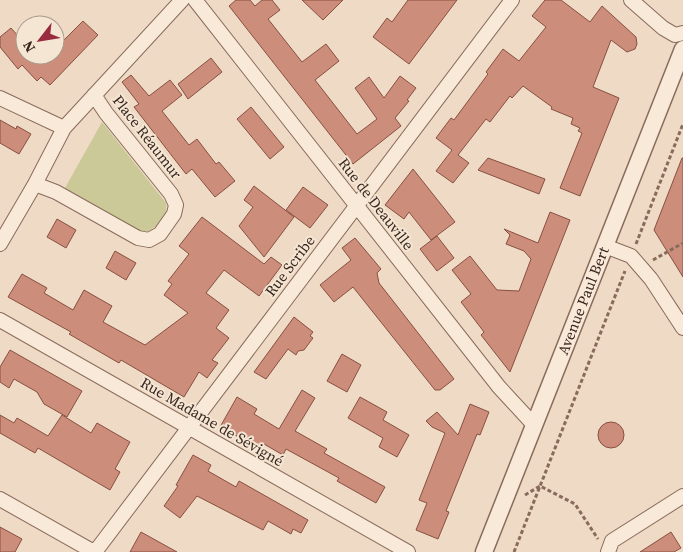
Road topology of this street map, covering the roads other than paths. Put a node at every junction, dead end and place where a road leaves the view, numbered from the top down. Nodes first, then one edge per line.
1 (182, 0) edge
2 (195, 0) edge
3 (512, 0) edge
4 (631, 0) edge
5 (683, 33) edge
6 (683, 49) edge
7 (94, 95) junction
8 (0, 98) edge
9 (64, 128) junction
10 (35, 184) junction
11 (356, 205) junction
12 (0, 244) edge
13 (605, 246) junction
14 (0, 320) edge
15 (683, 328) edge
16 (534, 425) junction
17 (190, 428) junction
18 (683, 496) edge
19 (0, 499) edge
20 (607, 546) edge
21 (94, 552) edge
22 (408, 552) edge
23 (484, 552) edge

1 - 7 street
2 - 11 street, Rue de Deauville
3 - 11 street, Rue Scribe
4 - 5 street
6 - 13 street, Avenue Paul Bert
7 - 9 street
7 - 10 street, Place Réaumur
8 - 9 street
9 - 10 street
10 - 12 street
11 - 16 street, Rue de Deauville
11 - 17 street, Rue Scribe
13 - 15 street
13 - 16 street, Avenue Paul Bert
14 - 17 street, Rue Madame de Sévigné
16 - 23 street, Avenue Paul Bert
17 - 21 street, Rue Scribe
17 - 22 street, Rue Madame de Sévigné
18 - 20 street
19 - 21 street

